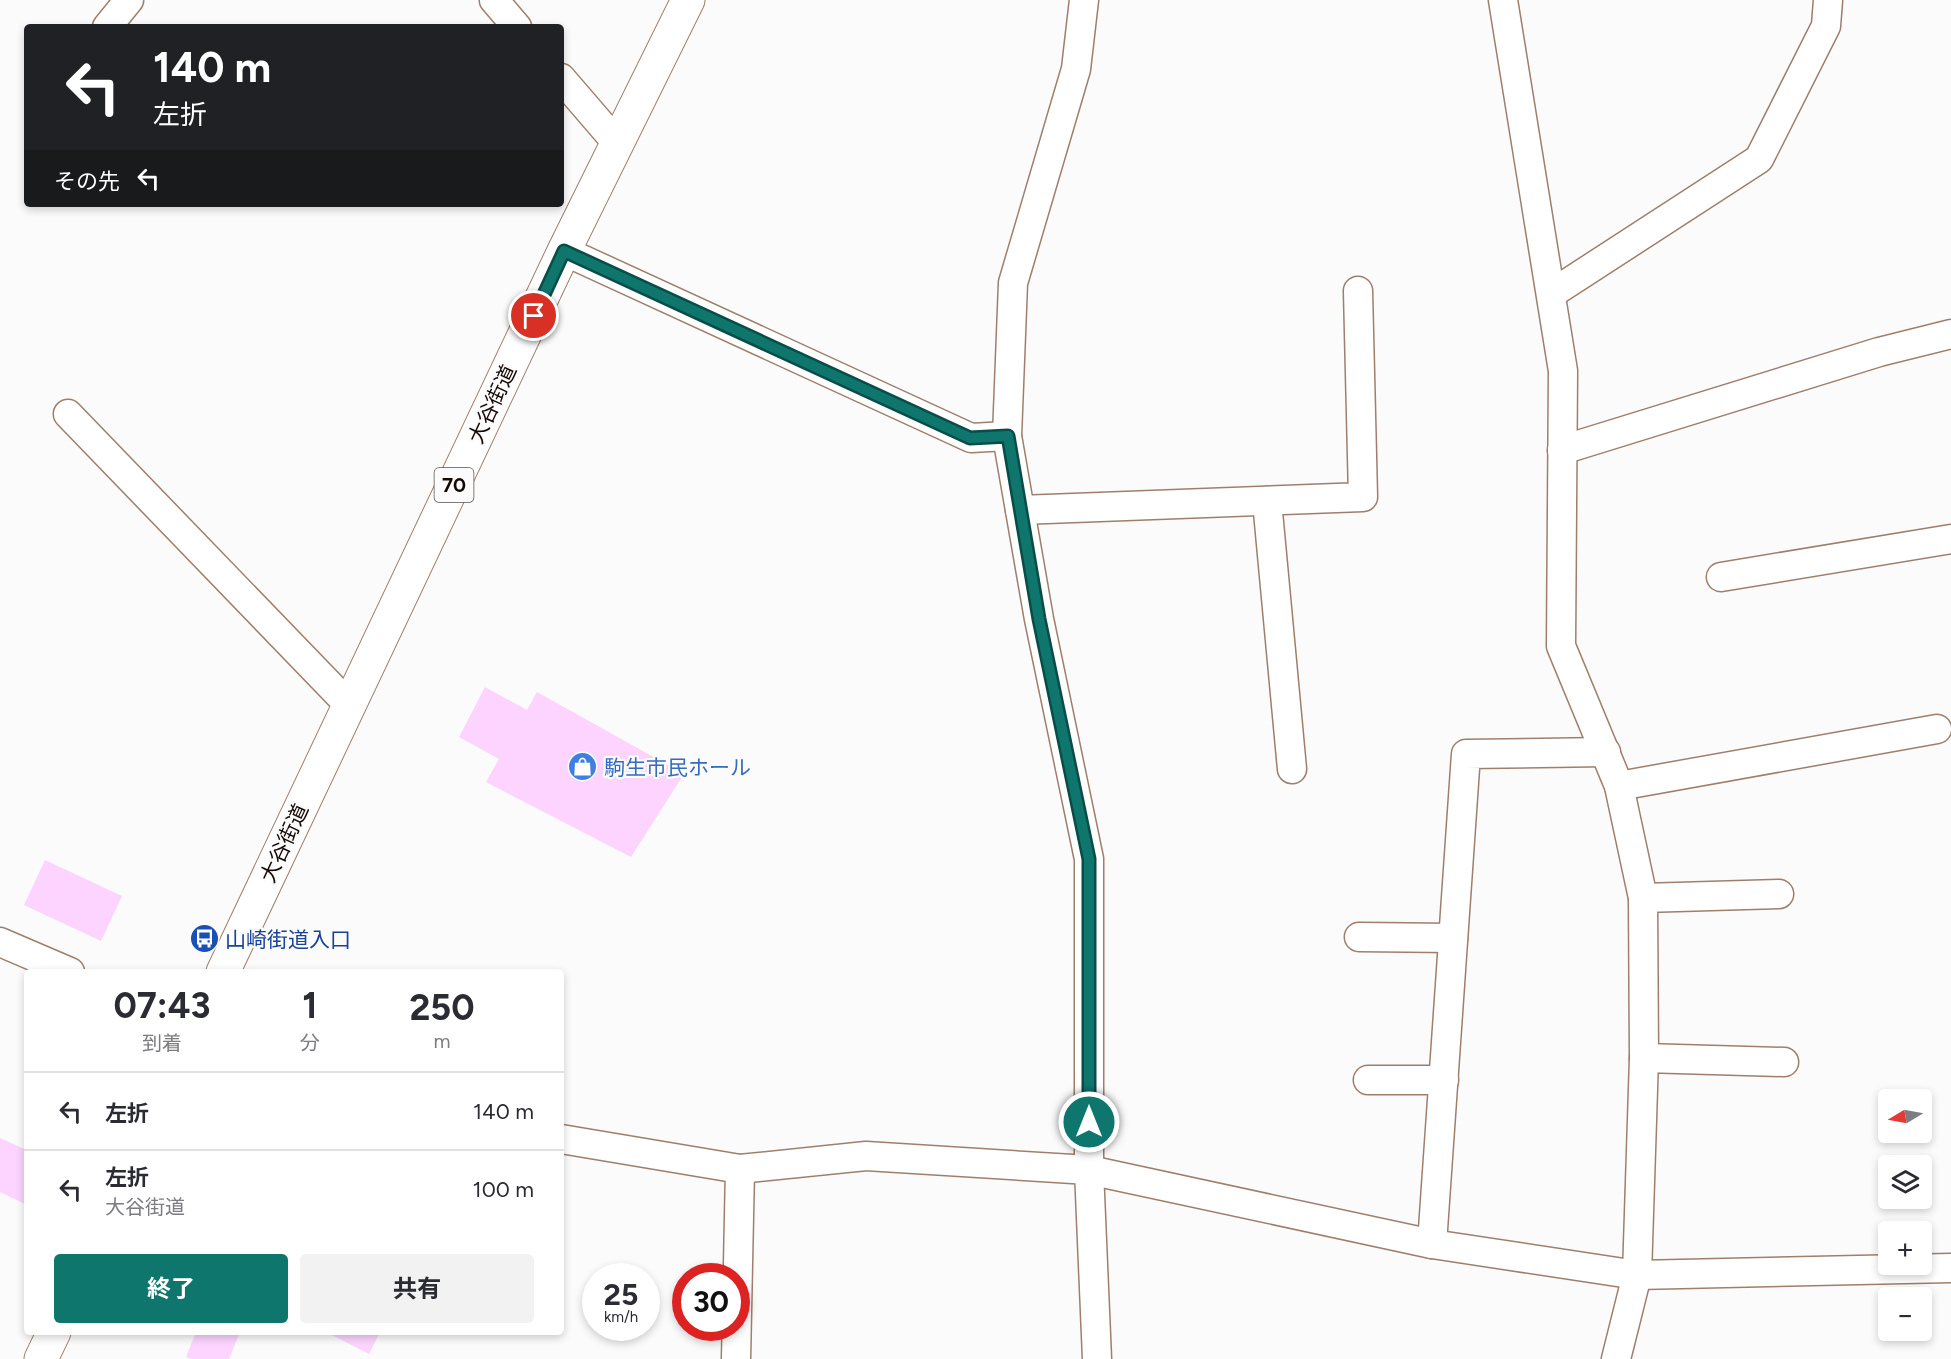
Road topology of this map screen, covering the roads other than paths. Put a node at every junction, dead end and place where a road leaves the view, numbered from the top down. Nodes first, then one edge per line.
1 (129, 0) edge
2 (494, 0) edge
3 (688, 0) edge
4 (1084, 0) edge
5 (1503, 0) edge
6 (1828, 0) edge
7 (109, 24) edge
8 (514, 24) edge
9 (564, 81) edge
10 (617, 143) junction
11 (564, 251) junction
12 (1358, 291) dead end
13 (1551, 294) junction
14 (1951, 334) edge
15 (68, 414) dead end
16 (1008, 436) junction
17 (1562, 450) junction
18 (1267, 501) junction
19 (1020, 510) junction
20 (1951, 539) edge
21 (1721, 577) dead end
22 (349, 705) junction
23 (1937, 729) dead end
24 (1606, 752) junction
25 (1292, 769) dead end
26 (1619, 786) junction
27 (1779, 894) dead end
28 (1643, 897) junction
29 (1359, 938) dead end
30 (1453, 938) junction
31 (0, 942) edge
32 (63, 969) edge
33 (224, 969) edge
34 (1644, 1058) junction
35 (1784, 1062) dead end
36 (1368, 1080) dead end
37 (1444, 1080) junction
38 (564, 1140) edge
39 (740, 1169) junction
40 (1089, 1170) junction
41 (1432, 1244) junction
42 (1951, 1268) edge
43 (1637, 1275) junction
44 (53, 1335) edge
45 (41, 1359) edge
46 (736, 1359) edge
47 (1097, 1359) edge
48 (1616, 1359) edge

1 - 7 street
2 - 8 street
3 - 10 main road, 大谷街道 / 70
4 - 16 street
5 - 13 street
6 - 13 street
9 - 10 street
10 - 11 main road, 大谷街道 / 70
11 - 16 street
11 - 22 main road, 大谷街道 / 70
12 - 18 street
13 - 17 street
14 - 17 street
15 - 22 street
16 - 19 street
17 - 24 street
18 - 19 street
18 - 25 street
19 - 40 street
20 - 21 street
22 - 33 main road, 大谷街道 / 70
23 - 26 street
24 - 26 street
24 - 30 street
26 - 28 street
27 - 28 street
28 - 34 street
29 - 30 street
30 - 37 street
31 - 32 street
34 - 35 street
34 - 43 street
36 - 37 street
37 - 41 street
38 - 39 street
39 - 40 street
39 - 46 street
40 - 41 street
40 - 47 street
41 - 43 street
42 - 43 street
43 - 48 street
44 - 45 main road

